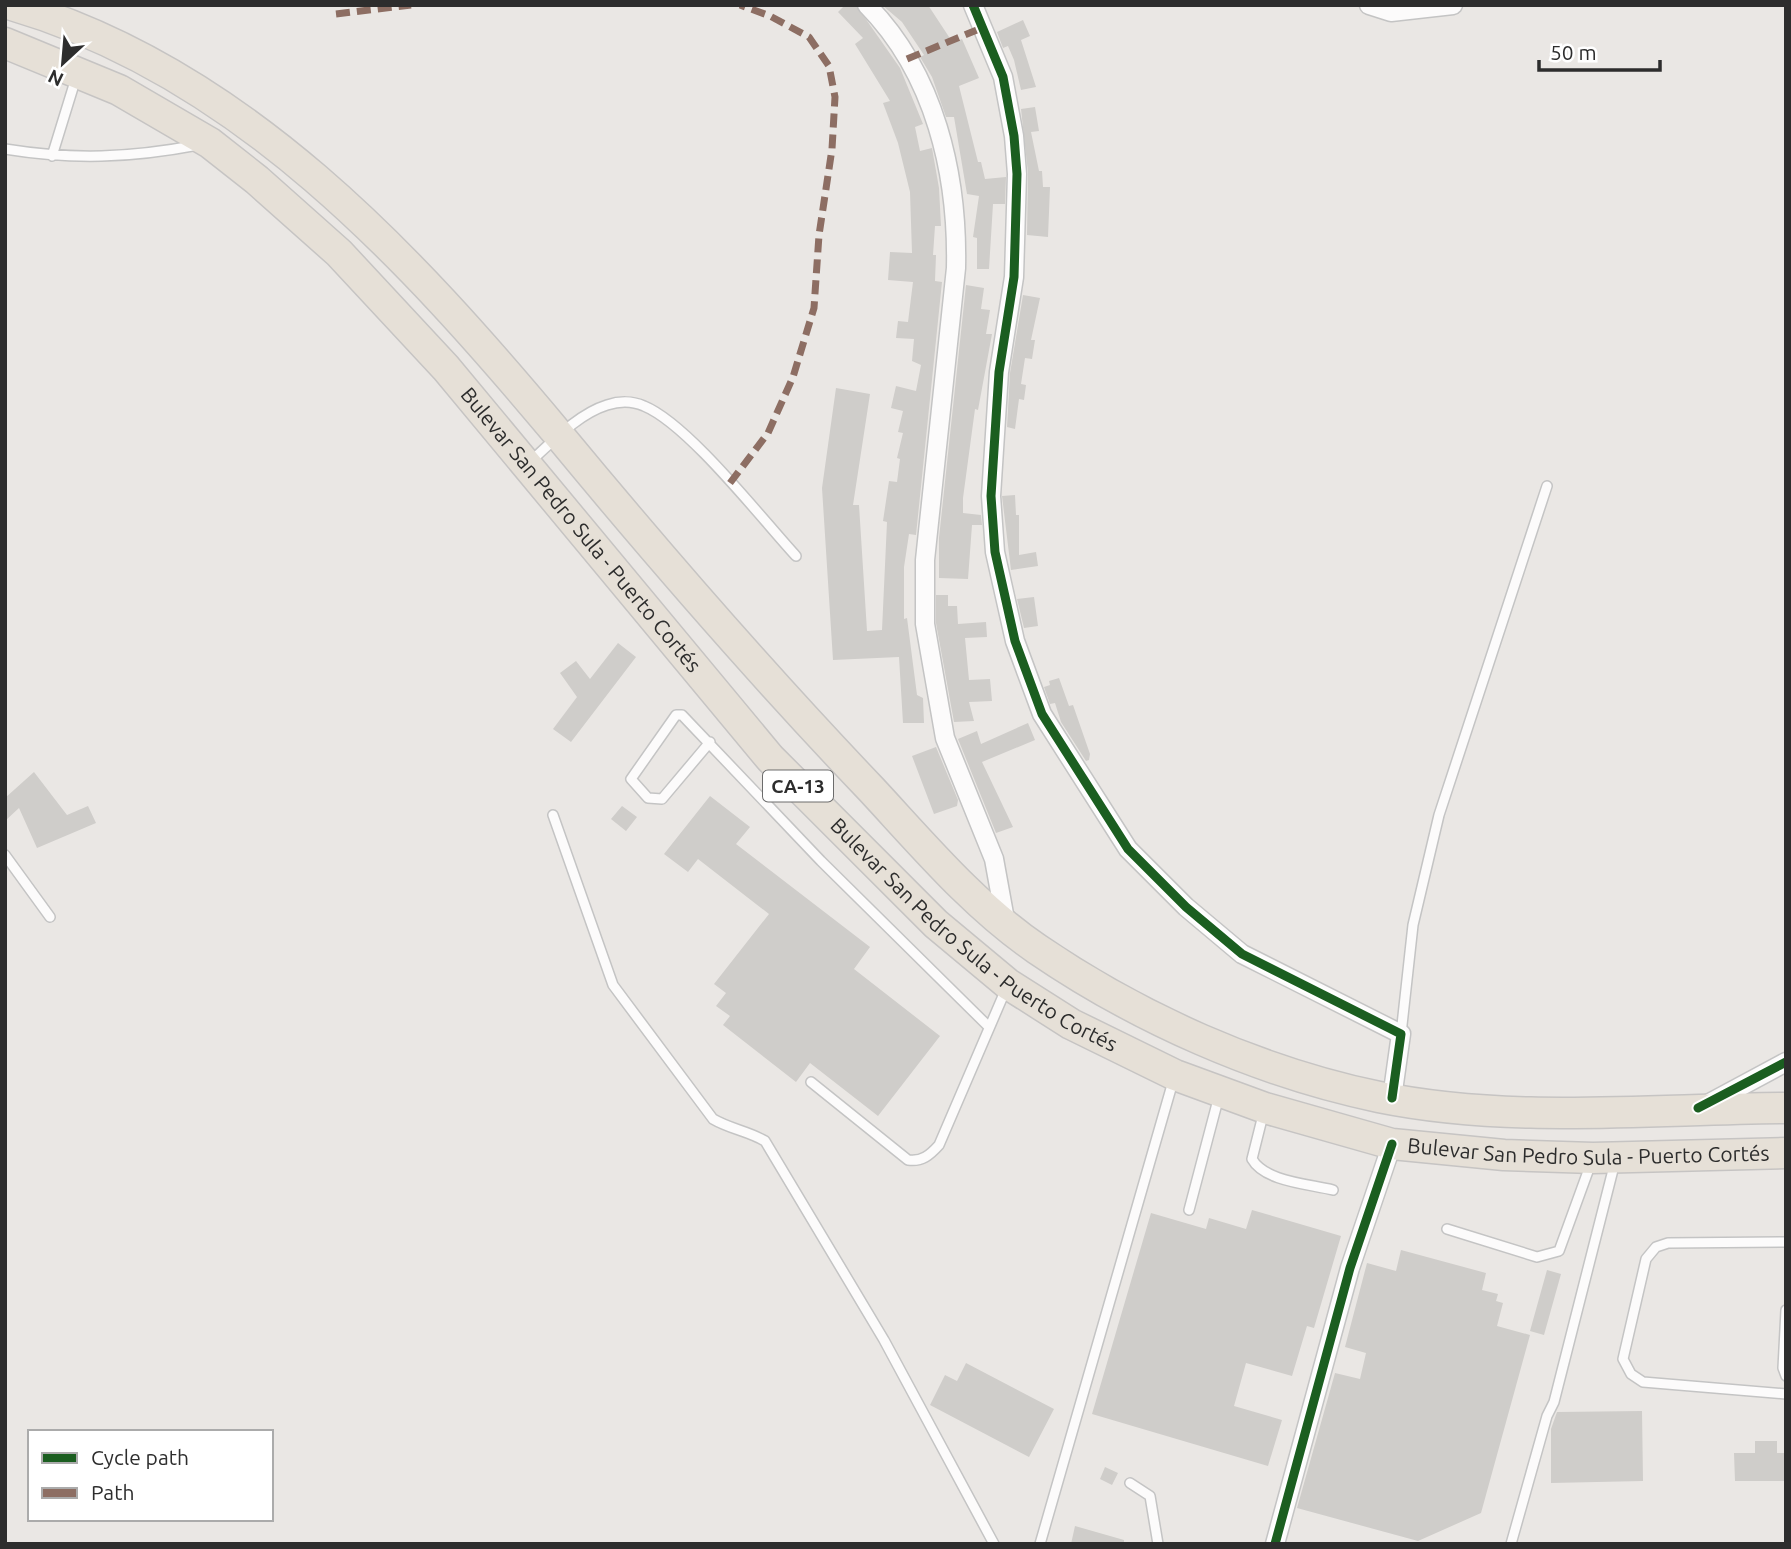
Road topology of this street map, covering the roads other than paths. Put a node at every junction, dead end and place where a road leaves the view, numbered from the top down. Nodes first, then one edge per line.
1 (12, 5) edge
2 (867, 5) edge
3 (972, 5) edge
4 (1368, 5) edge
5 (1453, 5) edge
6 (46, 10) edge
7 (5, 43) edge
8 (78, 71) junction
9 (210, 143) junction
10 (5, 149) edge
11 (52, 156) junction
12 (559, 436) junction
13 (526, 466) junction
14 (1547, 486) dead end
15 (796, 556) dead end
16 (710, 742) junction
17 (553, 815) dead end
18 (5, 855) edge
19 (50, 917) dead end
20 (1006, 925) junction
21 (1007, 984) junction
22 (989, 1027) junction
23 (1401, 1034) junction
24 (1786, 1062) edge
25 (1175, 1075) junction
26 (811, 1082) dead end
27 (1221, 1091) junction
28 (1392, 1098) junction
29 (1265, 1108) junction
30 (1698, 1108) junction
31 (1786, 1108) edge
32 (1392, 1144) junction
33 (1786, 1153) edge
34 (1605, 1157) junction
35 (1333, 1190) dead end
36 (1189, 1210) dead end
37 (1447, 1229) dead end
38 (1786, 1242) edge
39 (1786, 1310) edge
40 (1786, 1376) edge
41 (1786, 1394) edge
42 (1130, 1483) dead end
43 (994, 1544) edge
44 (1040, 1544) edge
45 (1158, 1544) edge
46 (1275, 1544) edge
47 (1511, 1544) edge

1 - 6 highway, Bulevar San Pedro Sula - Puerto Cortés / CA-13
2 - 20 street
3 - 23 street
4 - 5 street
6 - 12 highway, Bulevar San Pedro Sula - Puerto Cortés / CA-13
7 - 8 highway, Bulevar San Pedro Sula - Puerto Cortés / CA-13
8 - 9 highway, Bulevar San Pedro Sula - Puerto Cortés / CA-13
8 - 11 lane
9 - 11 lane
9 - 13 highway, Bulevar San Pedro Sula - Puerto Cortés / CA-13
10 - 11 lane
12 - 13 lane
12 - 15 lane
12 - 20 highway, Bulevar San Pedro Sula - Puerto Cortés / CA-13
13 - 21 highway, Bulevar San Pedro Sula - Puerto Cortés / CA-13
14 - 23 lane
16 - 16 lane
16 - 22 lane
17 - 43 lane
18 - 19 lane
20 - 28 highway, Bulevar San Pedro Sula - Puerto Cortés / CA-13
21 - 22 lane
21 - 25 highway, Bulevar San Pedro Sula - Puerto Cortés / CA-13
22 - 26 lane
23 - 28 street
24 - 30 street
25 - 27 highway, Bulevar San Pedro Sula - Puerto Cortés / CA-13
25 - 44 lane
27 - 29 highway, Bulevar San Pedro Sula - Puerto Cortés / CA-13
27 - 36 lane
28 - 30 highway, Bulevar San Pedro Sula - Puerto Cortés / CA-13
29 - 32 highway, Bulevar San Pedro Sula - Puerto Cortés / CA-13
29 - 35 lane
30 - 31 highway, Bulevar San Pedro Sula - Puerto Cortés / CA-13
32 - 34 highway, Bulevar San Pedro Sula - Puerto Cortés / CA-13
32 - 46 street
33 - 34 highway, Bulevar San Pedro Sula - Puerto Cortés / CA-13
34 - 37 lane
34 - 47 lane
38 - 41 lane
39 - 40 lane
42 - 45 lane

